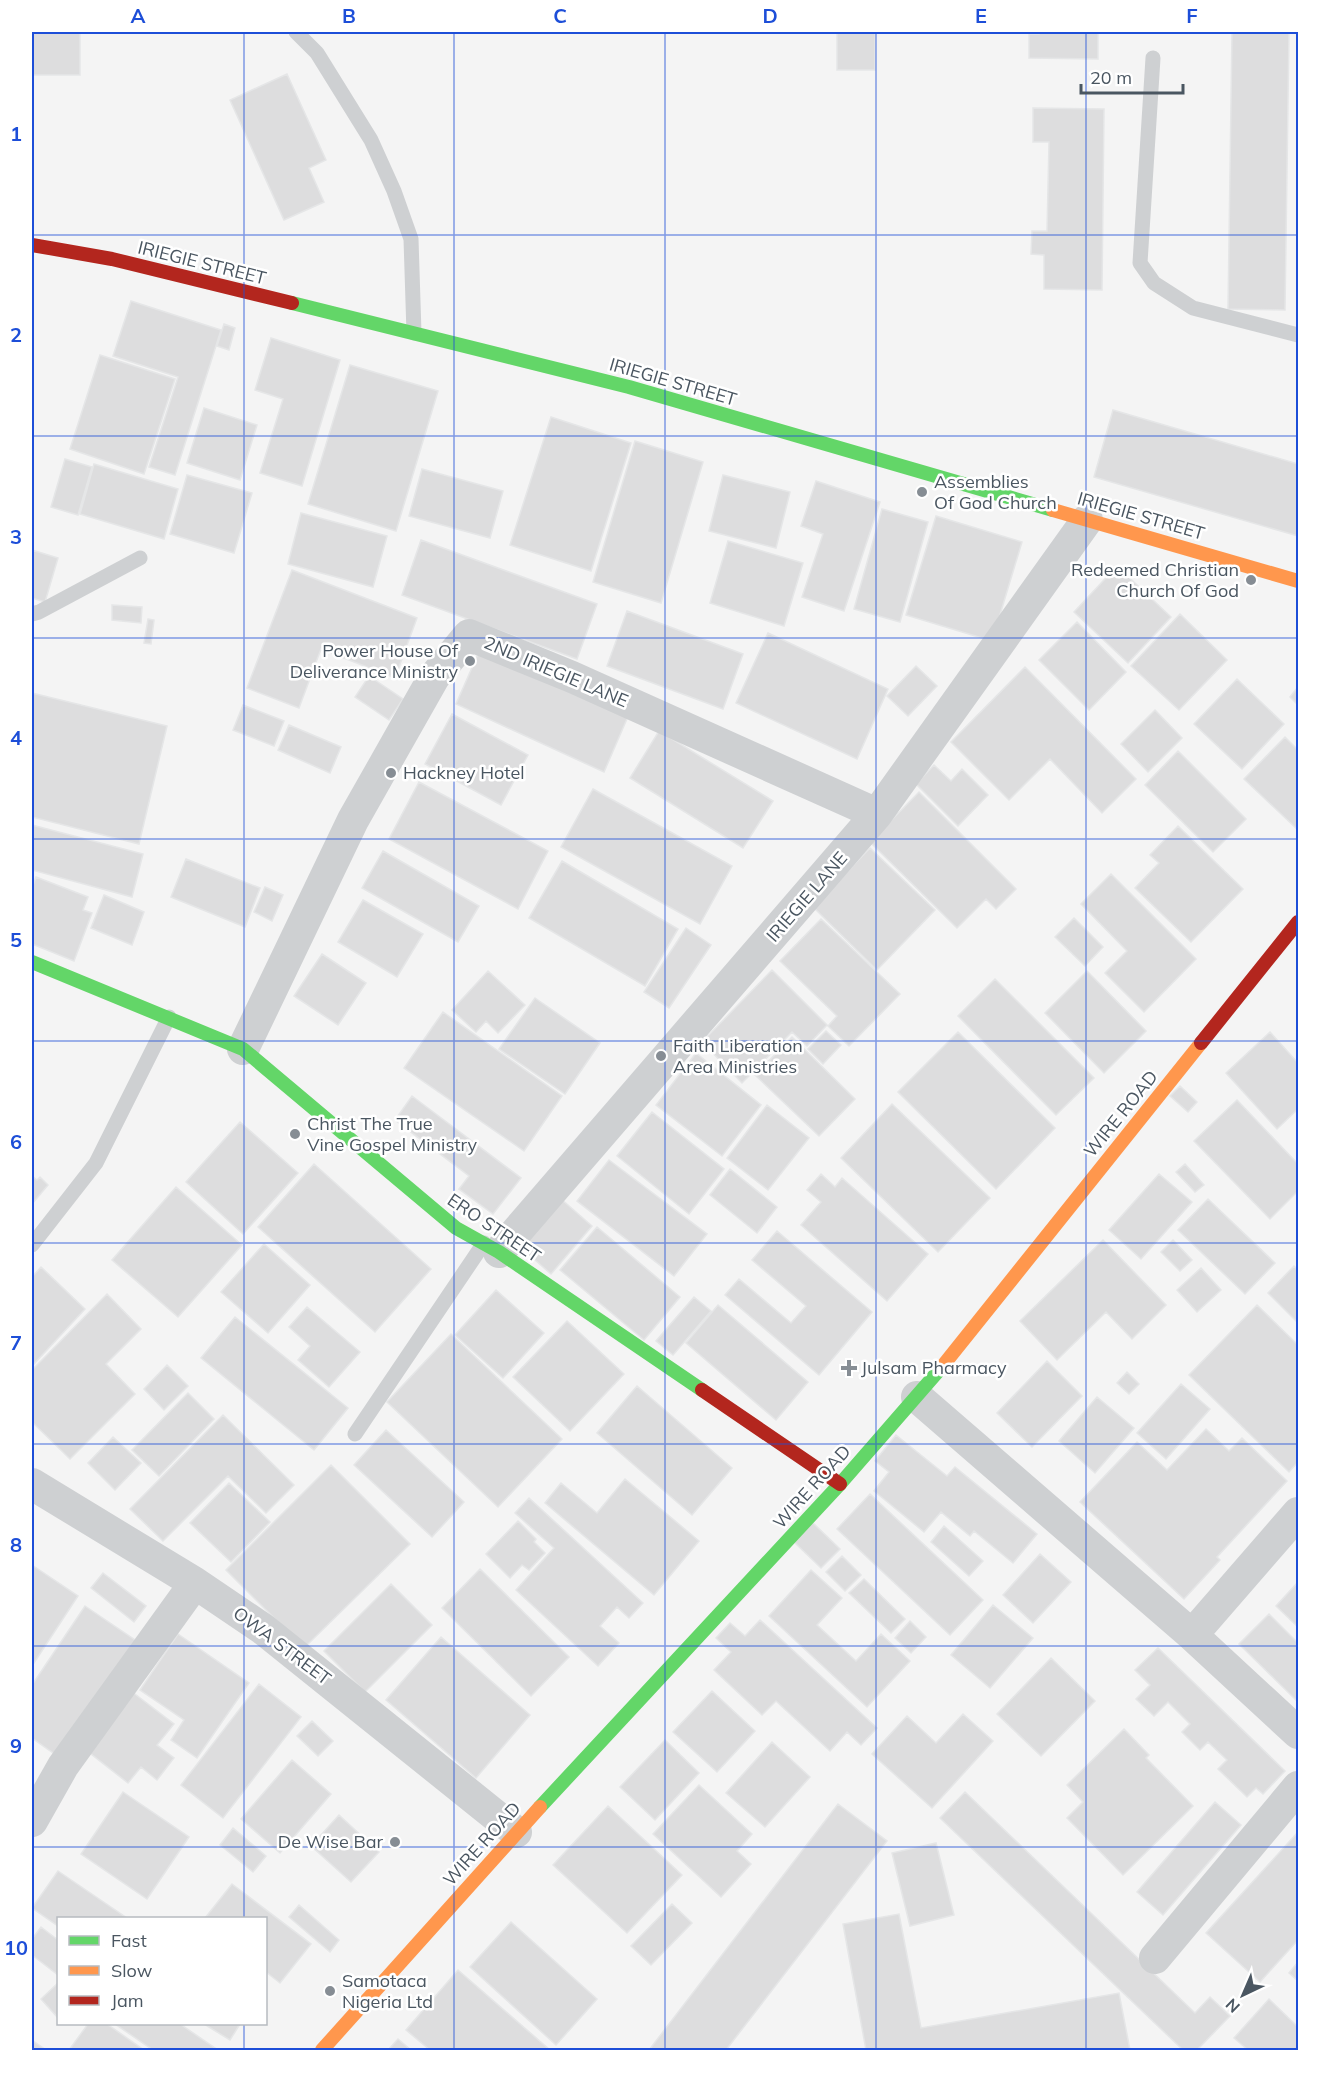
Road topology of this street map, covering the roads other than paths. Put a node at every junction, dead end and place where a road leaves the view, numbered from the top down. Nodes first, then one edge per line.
1 (296, 32) edge
2 (1153, 58) dead end
3 (32, 245) edge
4 (414, 333) junction
5 (1299, 336) edge
6 (1087, 520) junction
7 (140, 558) dead end
8 (1299, 581) edge
9 (32, 614) edge
10 (877, 814) junction
11 (1299, 922) edge
12 (1293, 939) edge
13 (32, 962) edge
14 (169, 1017) junction
15 (243, 1050) junction
16 (32, 1245) edge
17 (491, 1248) junction
18 (917, 1397) junction
19 (355, 1434) dead end
20 (32, 1484) edge
21 (840, 1484) junction
22 (1299, 1513) edge
23 (195, 1583) junction
24 (1192, 1635) junction
25 (1299, 1733) edge
26 (1299, 1787) edge
27 (32, 1821) edge
28 (516, 1832) junction
29 (1155, 1958) dead end
30 (322, 2050) edge

1 - 4 lane
2 - 5 lane
3 - 4 street, IRIEGIE STREET
4 - 6 street, IRIEGIE STREET
6 - 8 street, IRIEGIE STREET
6 - 10 street, IRIEGIE LANE
7 - 9 lane
10 - 15 street, 2ND IRIEGIE LANE
10 - 17 street, IRIEGIE LANE
11 - 12 street, WIRE ROAD
12 - 18 street, WIRE ROAD
13 - 14 street, ERO STREET
14 - 15 street, ERO STREET
14 - 16 lane
15 - 17 street, ERO STREET
17 - 19 lane
17 - 21 street, ERO STREET
18 - 21 street, WIRE ROAD
18 - 24 street
20 - 23 street, OWA STREET
21 - 28 street, WIRE ROAD
22 - 24 street
23 - 27 street
23 - 28 street, OWA STREET
24 - 25 street
26 - 29 street
28 - 30 street, WIRE ROAD

